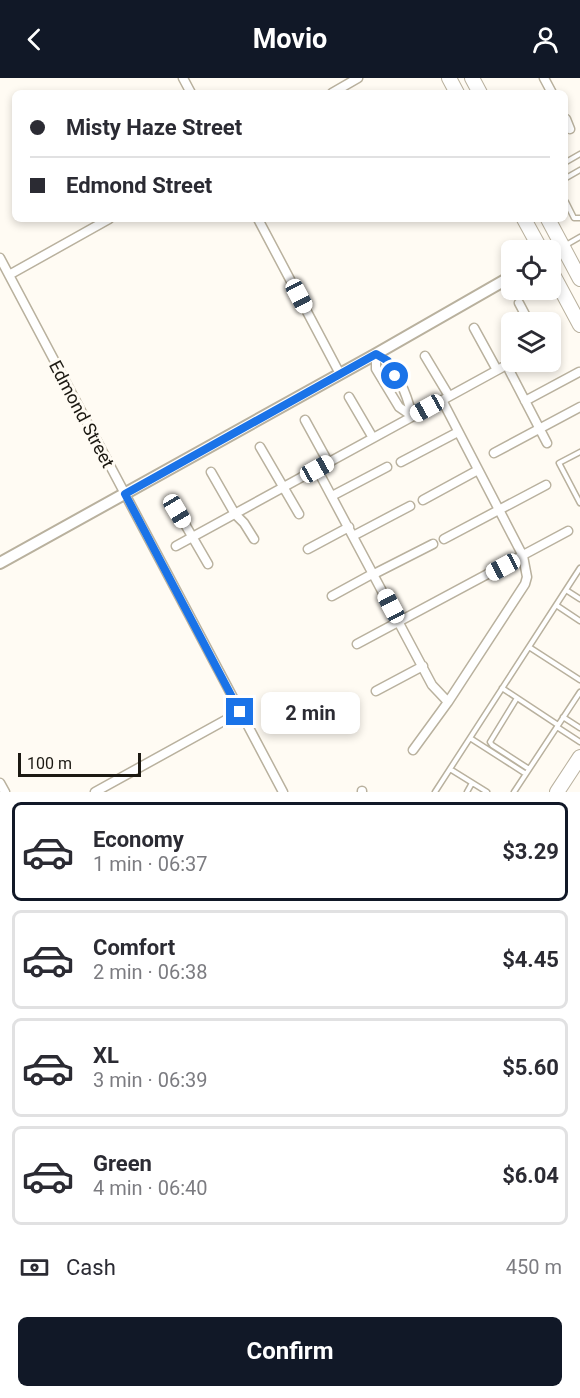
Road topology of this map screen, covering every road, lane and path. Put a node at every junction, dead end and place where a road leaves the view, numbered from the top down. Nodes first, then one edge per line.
1 (358, 78) edge
2 (337, 90) edge
3 (568, 124) edge
4 (570, 129) dead end
5 (568, 206) edge
6 (580, 218) edge
7 (104, 222) edge
8 (260, 222) edge
9 (526, 222) edge
10 (549, 222) edge
11 (580, 237) edge
12 (536, 240) edge
13 (554, 240) edge
14 (561, 248) edge
15 (561, 255) edge
16 (0, 258) edge
17 (9, 275) junction
18 (580, 279) edge
19 (501, 282) edge
20 (561, 290) edge
21 (519, 303) dead end
22 (524, 312) edge
23 (580, 325) edge
24 (474, 328) dead end
25 (376, 354) junction
26 (425, 356) dead end
27 (501, 368) edge
28 (497, 370) junction
29 (513, 372) edge
30 (580, 372) edge
31 (340, 374) junction
32 (403, 391) junction
33 (349, 397) dead end
34 (393, 397) junction
35 (445, 398) junction
36 (525, 401) junction
37 (580, 408) edge
38 (412, 416) junction
39 (305, 420) dead end
40 (539, 429) junction
41 (458, 432) junction
42 (373, 438) junction
43 (547, 443) dead end
44 (260, 447) dead end
45 (580, 452) edge
46 (494, 453) dead end
47 (328, 462) junction
48 (401, 462) dead end
49 (387, 467) dead end
50 (317, 469) junction
51 (478, 470) junction
52 (211, 472) dead end
53 (546, 485) dead end
54 (283, 488) junction
55 (125, 494) junction
56 (332, 496) junction
57 (171, 500) dead end
58 (423, 500) dead end
59 (580, 503) edge
60 (410, 506) dead end
61 (499, 510) junction
62 (235, 514) junction
63 (299, 514) dead end
64 (351, 531) junction
65 (568, 531) dead end
66 (192, 537) junction
67 (254, 539) dead end
68 (444, 539) dead end
69 (433, 544) dead end
70 (176, 546) dead end
71 (308, 549) dead end
72 (523, 556) junction
73 (0, 563) edge
74 (208, 564) dead end
75 (580, 568) edge
76 (374, 574) junction
77 (566, 590) junction
78 (332, 596) dead end
79 (580, 599) edge
80 (556, 605) junction
81 (400, 621) junction
82 (580, 621) edge
83 (357, 644) dead end
84 (529, 647) junction
85 (423, 666) junction
86 (580, 680) edge
87 (502, 688) junction
88 (376, 691) dead end
89 (580, 692) edge
90 (517, 698) junction
91 (448, 702) junction
92 (240, 712) junction
93 (563, 717) junction
94 (558, 726) junction
95 (580, 728) edge
96 (470, 738) junction
97 (580, 742) edge
98 (413, 750) dead end
99 (580, 757) edge
100 (450, 769) junction
101 (529, 769) junction
102 (526, 774) junction
103 (0, 783) edge
104 (472, 783) junction
105 (5, 792) edge
106 (95, 792) edge
107 (283, 792) edge
108 (435, 792) edge
109 (467, 792) edge
110 (487, 792) edge
111 (514, 792) edge
112 (557, 792) edge

1 - 2 street
3 - 4 street
5 - 6 lane
7 - 17 street
8 - 31 street
9 - 12 main road
10 - 13 main road
11 - 14 lane
15 - 18 main road
16 - 17 street, Edmond Street
17 - 55 street, Edmond Street
19 - 25 street
20 - 23 main road
21 - 22 street
24 - 28 street
25 - 31 street
25 - 32 street
25 - 34 street
26 - 35 street
27 - 28 street
28 - 35 street
29 - 36 street
30 - 36 street
31 - 55 street
32 - 34 lane
32 - 38 street
33 - 42 street
34 - 38 street
35 - 38 street
35 - 41 street
36 - 40 street
37 - 40 street
38 - 42 street
39 - 47 street
40 - 43 street
40 - 46 street
41 - 48 street
41 - 51 street
42 - 47 street
44 - 54 street
45 - 59 lane
47 - 50 street
49 - 56 street
50 - 54 street
50 - 56 street
51 - 58 street
51 - 61 street
52 - 62 street
53 - 61 street
54 - 62 street
54 - 63 street
55 - 73 street
55 - 92 street, Edmond Street
56 - 64 street
57 - 66 street
60 - 64 street
61 - 68 street
61 - 72 street
62 - 66 street
62 - 67 street
64 - 71 street
64 - 76 street
65 - 72 street
66 - 70 street
66 - 74 street
69 - 76 street
72 - 81 street
72 - 91 street
75 - 77 lane
76 - 78 street
76 - 81 street
77 - 79 lane
77 - 80 lane
80 - 82 lane
80 - 84 lane
81 - 83 street
81 - 85 street
84 - 86 lane
84 - 87 lane
85 - 88 street
85 - 91 street
87 - 90 lane
87 - 96 lane
89 - 93 lane
90 - 94 lane
90 - 101 lane
91 - 98 street
92 - 106 street
92 - 107 street, Edmond Street
93 - 94 lane
93 - 95 lane
94 - 97 lane
94 - 101 lane
96 - 100 lane
96 - 102 lane
99 - 112 main road
100 - 104 lane
100 - 108 lane
101 - 102 lane
102 - 111 lane
103 - 105 street
104 - 109 lane
104 - 110 lane

